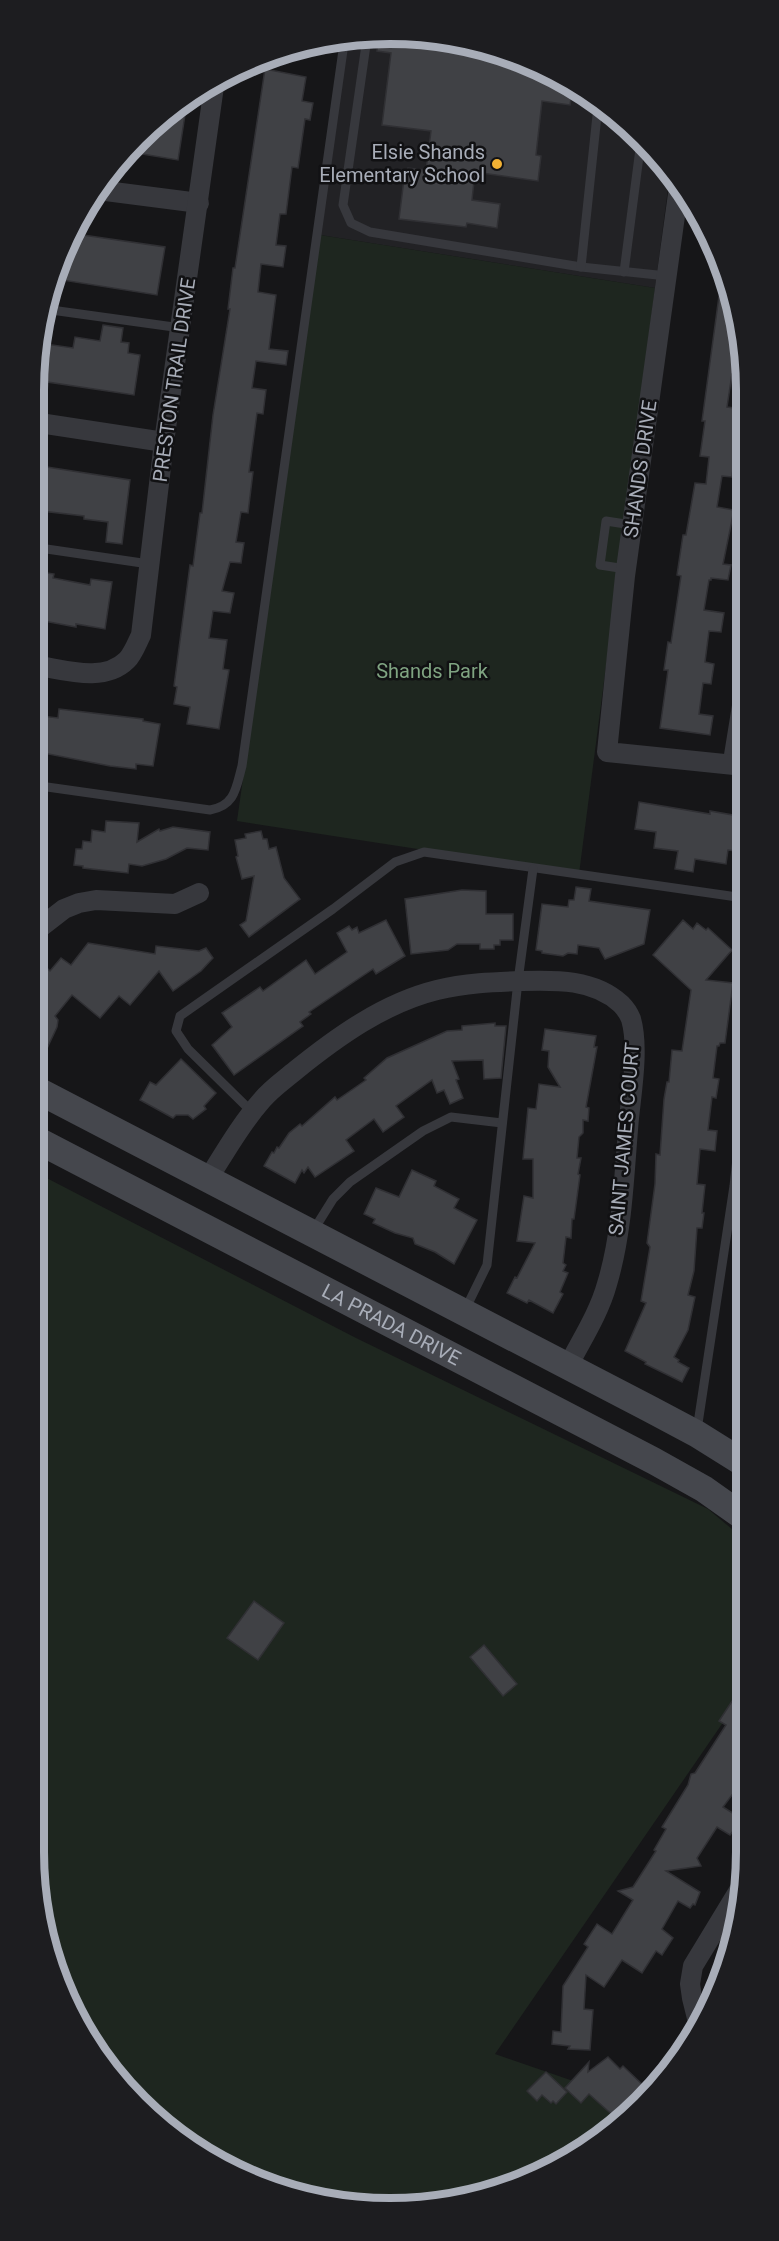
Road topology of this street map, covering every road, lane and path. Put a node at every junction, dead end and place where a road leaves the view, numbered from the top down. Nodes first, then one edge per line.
1 (366, 44) edge
2 (344, 46) edge
3 (211, 93) edge
4 (597, 113) edge
5 (640, 151) edge
6 (106, 191) edge
7 (678, 198) edge
8 (200, 203) junction
9 (581, 267) junction
10 (624, 272) junction
11 (667, 276) junction
12 (53, 310) edge
13 (181, 328) junction
14 (44, 424) edge
15 (164, 442) junction
16 (44, 549) edge
17 (149, 564) junction
18 (44, 667) edge
19 (735, 765) edge
20 (44, 787) edge
21 (533, 869) junction
22 (199, 893) dead end
23 (736, 897) edge
24 (44, 924) edge
25 (518, 981) junction
26 (44, 1095) edge
27 (252, 1112) junction
28 (502, 1123) junction
29 (44, 1144) edge
30 (736, 1168) edge
31 (208, 1179) junction
32 (311, 1233) junction
33 (464, 1312) junction
34 (568, 1366) junction
35 (697, 1434) junction
36 (736, 1458) edge
37 (685, 1478) junction
38 (736, 1512) edge
39 (732, 1902) edge
40 (696, 2013) edge

1 - 9 lane
2 - 20 lane
3 - 8 street, PRESTON TRAIL DRIVE
4 - 9 lane
5 - 10 lane
6 - 8 street
7 - 11 street, SHANDS DRIVE
8 - 13 street, PRESTON TRAIL DRIVE
9 - 10 lane
10 - 11 lane
11 - 19 street, SHANDS DRIVE
12 - 13 lane
13 - 15 street, PRESTON TRAIL DRIVE
14 - 15 street
15 - 17 street, PRESTON TRAIL DRIVE
16 - 17 lane
17 - 18 street, PRESTON TRAIL DRIVE
21 - 23 lane
21 - 25 lane
21 - 27 lane
22 - 24 street
25 - 27 street, SAINT JAMES COURT
25 - 28 lane
25 - 34 street, SAINT JAMES COURT
26 - 31 main road
27 - 31 street, SAINT JAMES COURT
28 - 32 lane
28 - 33 lane
29 - 37 main road, LA PRADA DRIVE
30 - 35 lane
31 - 32 main road
32 - 33 main road
33 - 34 main road
34 - 35 main road
35 - 36 main road
35 - 37 main road
37 - 38 main road, LA PRADA DRIVE
39 - 40 street

